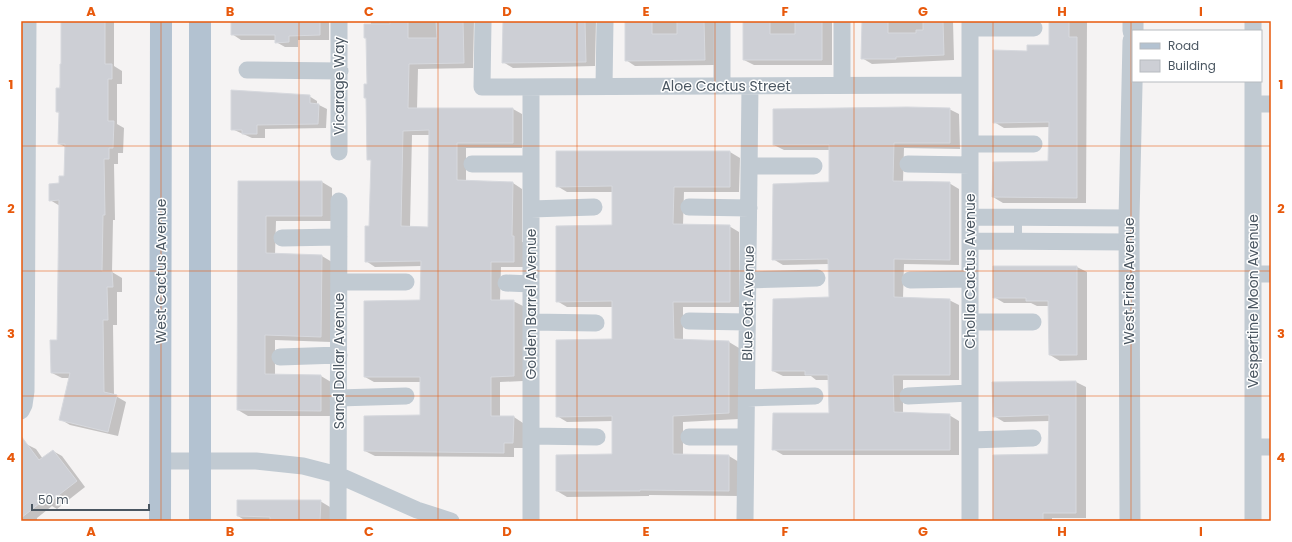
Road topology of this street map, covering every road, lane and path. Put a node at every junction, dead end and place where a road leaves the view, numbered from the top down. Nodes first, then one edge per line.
1 (28, 21) edge
2 (161, 21) edge
3 (200, 21) edge
4 (339, 21) edge
5 (605, 21) edge
6 (722, 21) edge
7 (842, 21) edge
8 (483, 22) dead end
9 (970, 25) edge
10 (1034, 28) dead end
11 (247, 70) dead end
12 (340, 71) junction
13 (1132, 82) edge
14 (1253, 82) edge
15 (970, 85) junction
16 (604, 86) junction
17 (722, 86) junction
18 (750, 86) junction
19 (842, 86) junction
20 (531, 87) junction
21 (1253, 104) junction
22 (1271, 104) edge
23 (970, 144) junction
24 (1034, 144) dead end
25 (339, 152) dead end
26 (472, 164) dead end
27 (531, 164) junction
28 (908, 164) dead end
29 (970, 165) junction
30 (749, 166) junction
31 (814, 166) dead end
32 (339, 201) dead end
33 (594, 207) dead end
34 (689, 207) dead end
35 (749, 208) junction
36 (531, 209) junction
37 (971, 217) junction
38 (1018, 218) junction
39 (1129, 218) junction
40 (339, 237) junction
41 (282, 238) dead end
42 (971, 241) junction
43 (1018, 241) junction
44 (1129, 242) junction
45 (1253, 274) junction
46 (1271, 274) edge
47 (817, 278) dead end
48 (970, 279) junction
49 (748, 280) junction
50 (910, 280) dead end
51 (339, 282) junction
52 (406, 282) dead end
53 (506, 283) dead end
54 (531, 284) junction
55 (689, 321) dead end
56 (531, 322) junction
57 (748, 322) junction
58 (970, 322) junction
59 (1033, 322) dead end
60 (596, 323) dead end
61 (339, 356) junction
62 (280, 357) dead end
63 (970, 393) junction
64 (406, 396) dead end
65 (815, 396) dead end
66 (908, 396) dead end
67 (338, 398) junction
68 (747, 398) junction
69 (21, 411) edge
70 (531, 436) junction
71 (597, 437) dead end
72 (689, 437) dead end
73 (746, 437) junction
74 (1033, 438) dead end
75 (970, 440) junction
76 (1271, 447) edge
77 (1253, 448) junction
78 (160, 461) junction
79 (200, 462) junction
80 (338, 475) junction
81 (427, 517) edge
82 (160, 521) edge
83 (200, 521) edge
84 (338, 521) edge
85 (451, 521) edge
86 (531, 521) edge
87 (745, 521) edge
88 (970, 521) edge
89 (1130, 521) edge
90 (1253, 521) edge

1 - 69 street
2 - 78 main road, West Cactus Avenue
3 - 79 main road
4 - 12 street, Vicarage Way
5 - 16 street
6 - 17 street
7 - 19 street
8 - 20 street, Aloe Cactus Street
9 - 10 street
9 - 15 street, Cholla Cactus Avenue
11 - 12 street
12 - 25 street, Vicarage Way
13 - 39 street, West Frias Avenue
14 - 21 street, Vespertine Moon Avenue
15 - 19 street, Aloe Cactus Street
15 - 23 street, Cholla Cactus Avenue
16 - 17 street, Aloe Cactus Street
16 - 20 street, Aloe Cactus Street
17 - 18 street, Aloe Cactus Street
18 - 19 street, Aloe Cactus Street
18 - 30 street, Blue Oat Avenue
20 - 27 street, Golden Barrel Avenue
21 - 22 street
21 - 45 street, Vespertine Moon Avenue
23 - 24 street
23 - 29 street, Cholla Cactus Avenue
26 - 27 street
27 - 36 street, Golden Barrel Avenue
28 - 29 street
29 - 37 street, Cholla Cactus Avenue
30 - 31 street
30 - 35 street, Blue Oat Avenue
32 - 40 street, Sand Dollar Avenue
33 - 36 street
34 - 35 street
35 - 49 street, Blue Oat Avenue
36 - 54 street, Golden Barrel Avenue
37 - 38 street
37 - 42 street, Cholla Cactus Avenue
38 - 39 street
38 - 43 lane
39 - 44 street, West Frias Avenue
40 - 41 street
40 - 51 street, Sand Dollar Avenue
42 - 43 street
42 - 48 street, Cholla Cactus Avenue
43 - 44 street
44 - 89 street, West Frias Avenue
45 - 46 street
45 - 77 street, Vespertine Moon Avenue
47 - 49 street
48 - 50 street
48 - 58 street, Cholla Cactus Avenue
49 - 57 street, Blue Oat Avenue
51 - 52 street
51 - 61 street, Sand Dollar Avenue
53 - 54 street
54 - 56 street, Golden Barrel Avenue
55 - 57 street
56 - 60 street
56 - 70 street, Golden Barrel Avenue
57 - 68 street, Blue Oat Avenue
58 - 59 street
58 - 63 street, Cholla Cactus Avenue
61 - 62 street
61 - 67 street, Sand Dollar Avenue
63 - 66 street
63 - 75 street, Cholla Cactus Avenue
64 - 67 street
65 - 68 street
67 - 80 street, Sand Dollar Avenue
68 - 73 street, Blue Oat Avenue
70 - 71 street
70 - 86 street, Golden Barrel Avenue
72 - 73 street
73 - 87 street, Blue Oat Avenue
74 - 75 street
75 - 88 street, Cholla Cactus Avenue
76 - 77 street
77 - 90 street, Vespertine Moon Avenue
78 - 79 street
78 - 82 main road, West Cactus Avenue
79 - 80 street
79 - 83 main road
80 - 81 street
80 - 84 street, Sand Dollar Avenue
81 - 85 street

